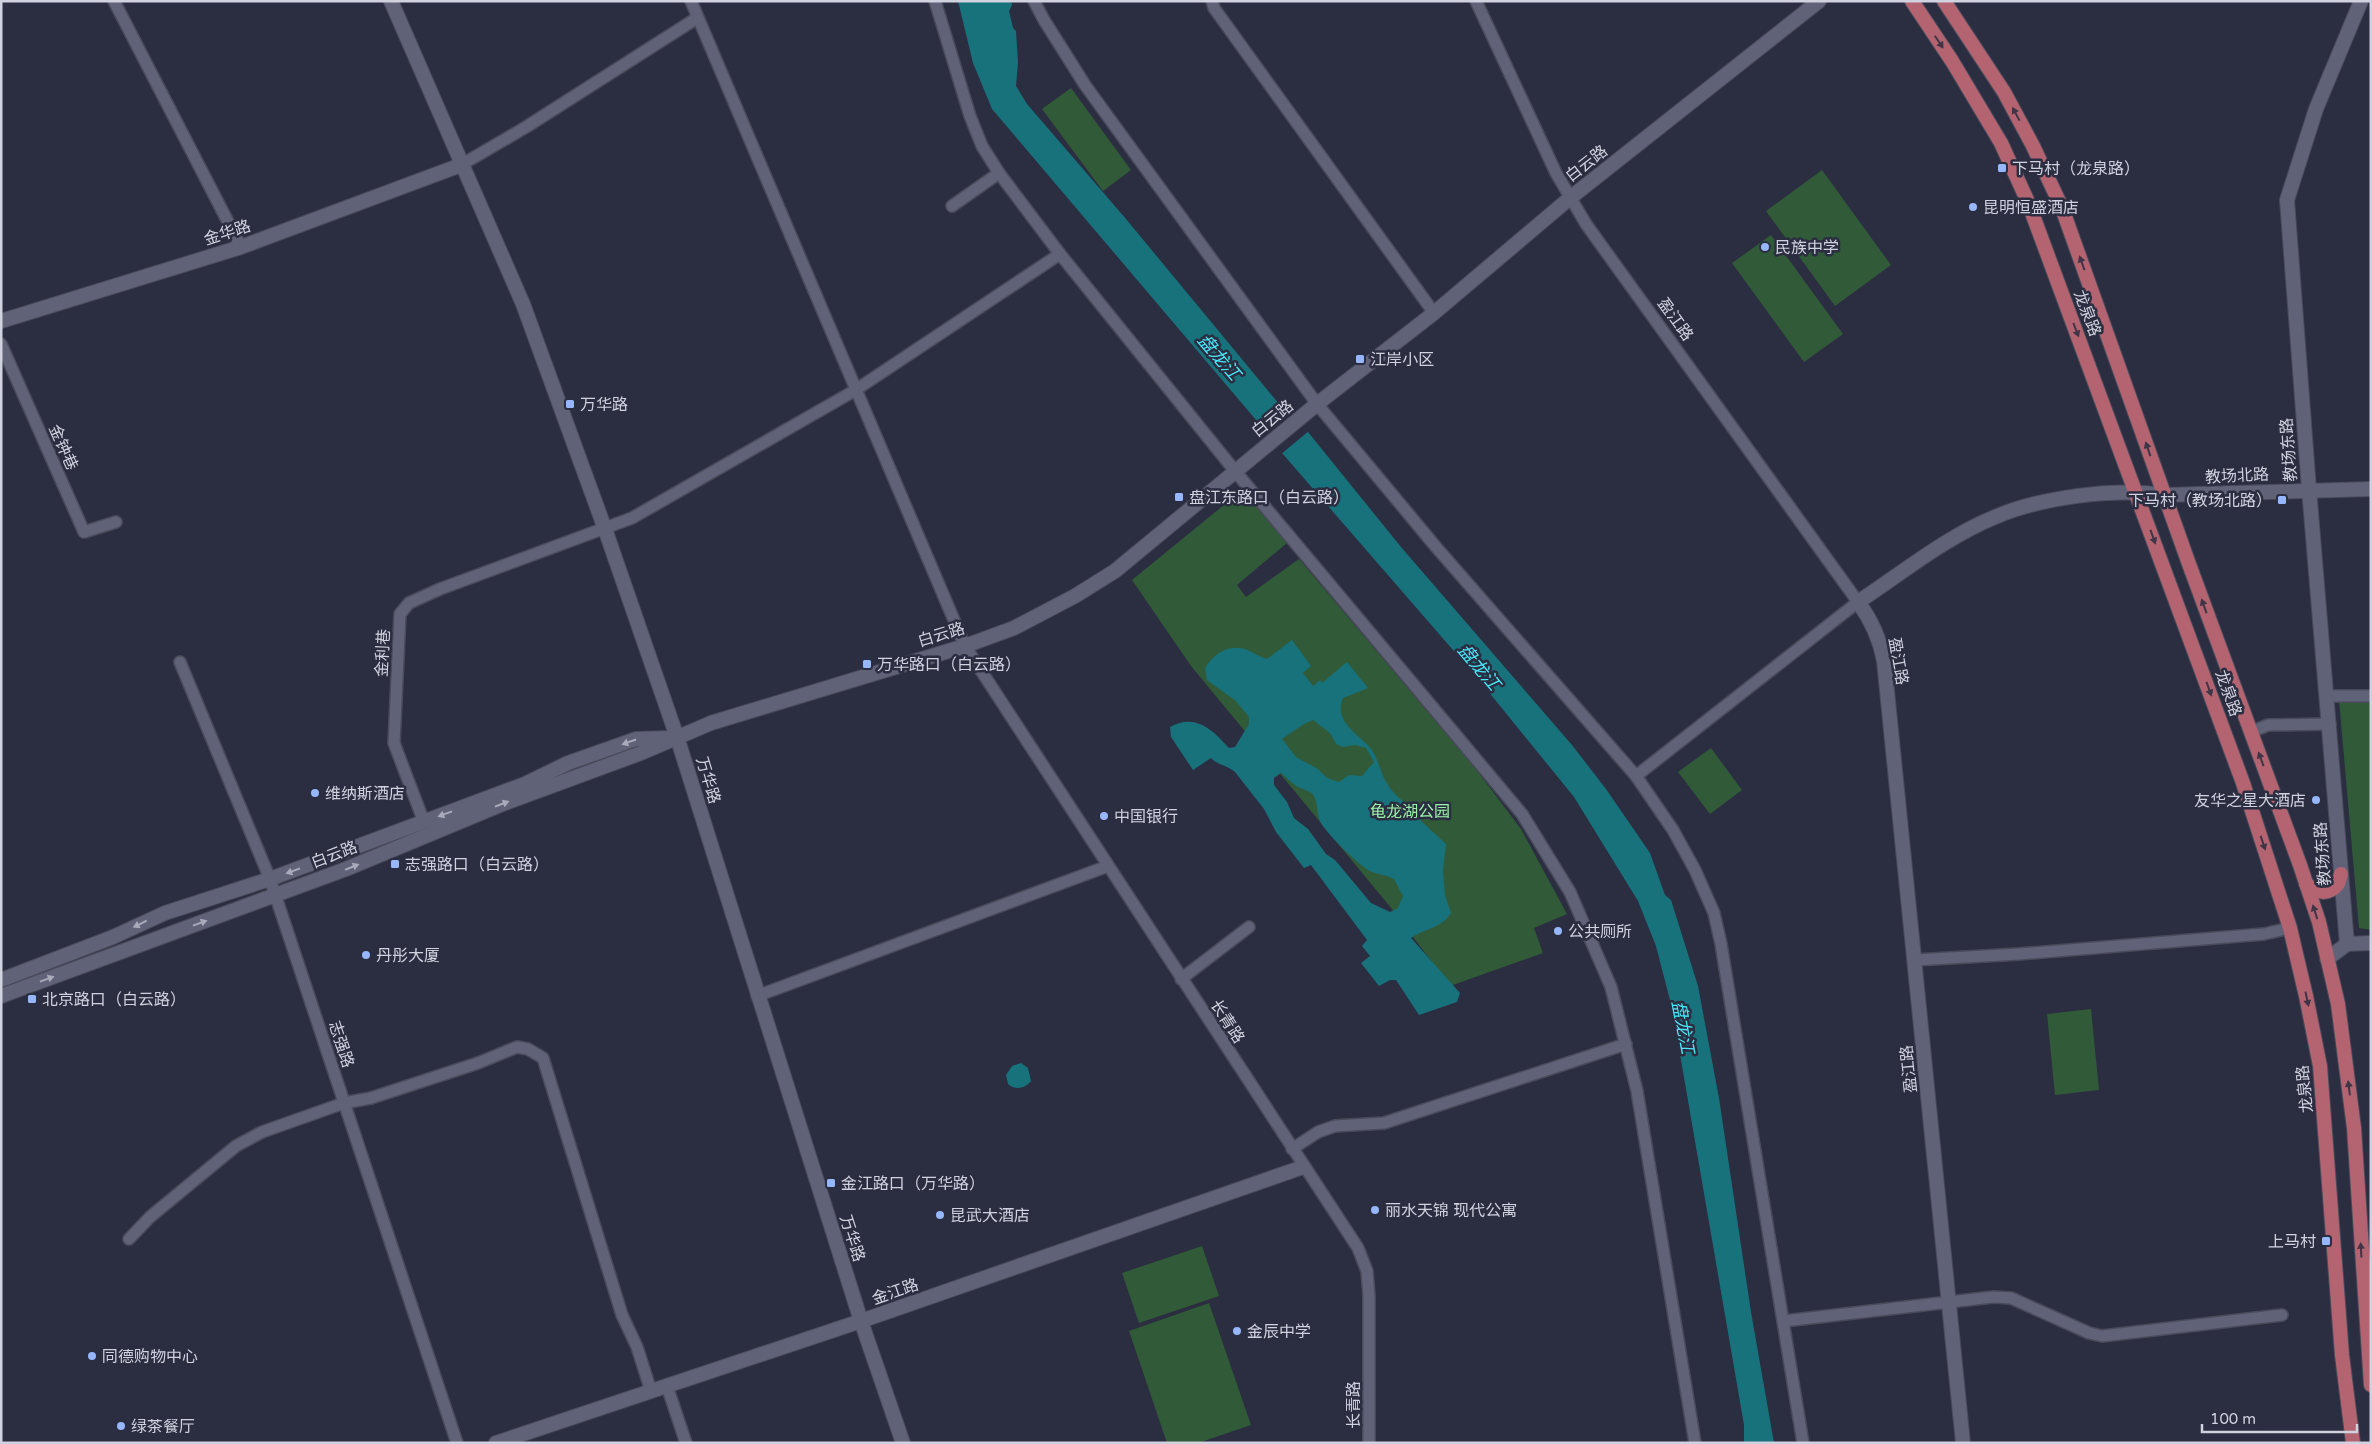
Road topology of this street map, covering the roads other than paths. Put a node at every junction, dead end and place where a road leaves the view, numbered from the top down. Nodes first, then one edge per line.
1 (114, 1) edge
2 (391, 1) edge
3 (690, 1) edge
4 (935, 1) edge
5 (1034, 1) edge
6 (1212, 1) edge
7 (1476, 1) edge
8 (1819, 1) edge
9 (1912, 1) edge
10 (1944, 1) edge
11 (2361, 1) edge
12 (697, 18) junction
13 (461, 165) junction
14 (999, 173) junction
15 (1570, 198) junction
16 (952, 206) dead end
17 (241, 247) junction
18 (1060, 254) junction
19 (1434, 313) junction
20 (1, 320) edge
21 (1, 344) edge
22 (854, 391) junction
23 (1317, 404) junction
24 (1235, 471) junction
25 (2309, 489) junction
26 (2371, 489) edge
27 (2136, 491) junction
28 (2164, 495) junction
29 (116, 522) dead end
30 (605, 529) junction
31 (1858, 602) junction
32 (965, 646) junction
33 (180, 662) dead end
34 (2327, 696) junction
35 (2371, 696) edge
36 (2330, 724) junction
37 (2251, 732) junction
38 (677, 737) junction
39 (1636, 776) junction
40 (424, 822) junction
41 (1108, 866) junction
42 (2341, 874) junction
43 (270, 879) junction
44 (2306, 884) junction
45 (276, 895) junction
46 (1249, 927) dead end
47 (2290, 928) junction
48 (2371, 943) edge
49 (2348, 944) junction
50 (2327, 959) junction
51 (1915, 960) junction
52 (1181, 979) junction
53 (1, 980) edge
54 (1, 996) edge
55 (758, 996) junction
56 (1626, 1044) junction
57 (344, 1102) junction
58 (1292, 1149) junction
59 (1303, 1167) junction
60 (129, 1239) dead end
61 (1949, 1301) junction
62 (2282, 1315) dead end
63 (861, 1321) junction
64 (1784, 1321) junction
65 (2371, 1385) edge
66 (667, 1386) junction
67 (651, 1391) junction
68 (457, 1443) edge
69 (496, 1443) edge
70 (686, 1443) edge
71 (903, 1443) edge
72 (1369, 1443) edge
73 (1695, 1443) edge
74 (1803, 1443) edge
75 (1963, 1443) edge
76 (2353, 1443) edge

1 - 17 street
2 - 13 street, 万华路
3 - 12 street, 长青路
4 - 14 street
5 - 23 street
6 - 19 street
7 - 15 street, 盈江路
8 - 15 street, 白云路
9 -> 27 main road, 龙泉路
28 -> 10 main road, 龙泉路
11 - 25 street, 教场东路
12 - 13 street
12 - 22 street, 长青路
13 - 17 street, 金华路
13 - 30 street, 万华路
14 - 16 street
14 - 18 street
15 - 19 street, 白云路
15 - 31 street, 盈江路
17 - 20 street, 金华路
18 - 22 street
18 - 24 street
19 - 23 street, 白云路
21 - 29 street, 金钟巷
22 - 30 street
22 - 32 street, 长青路
23 - 24 street, 白云路
23 - 39 street
24 - 32 street, 白云路
24 - 56 street
25 - 26 street, 教场北路
25 - 28 street, 教场北路
25 - 34 street, 教场东路
27 - 28 street, 教场北路
27 - 31 street, 教场北路
27 -> 47 main road, 龙泉路
37 -> 28 main road, 龙泉路
30 - 38 street, 万华路
30 - 40 street, 金利巷
31 - 39 street
31 - 51 street, 盈江路
32 - 38 street, 白云路
32 - 41 street, 长青路
33 - 43 street, 志强路
34 - 35 street
34 - 36 street, 教场东路
36 - 37 street
36 - 42 street, 教场东路
44 -> 37 main road, 龙泉路
38 -> 40 street, 白云路
45 -> 38 street, 白云路
38 - 55 street, 万华路
39 - 64 street
40 -> 43 street, 白云路
41 - 52 street, 长青路
41 - 55 street
42 - 44 main road
42 - 49 street, 教场东路
43 - 45 street, 志强路
43 -> 53 street, 白云路
50 -> 44 main road, 龙泉路
54 -> 45 street, 白云路
45 - 57 street, 志强路
46 - 52 street
47 - 51 street
47 -> 76 main road, 龙泉路
48 - 49 street
49 - 50 street
65 -> 50 main road, 龙泉路
51 - 61 street, 盈江路
52 - 58 street, 长青路
55 - 63 street, 万华路
56 - 58 street
56 - 73 street
57 - 60 street
57 - 67 street
57 - 68 street, 志强路
58 - 59 street, 长青路
59 - 63 street, 金江路
59 - 72 street, 长青路
61 - 62 street
61 - 64 street
61 - 75 street, 盈江路
63 - 66 street, 金江路
63 - 71 street, 万华路
64 - 74 street
66 - 67 street, 金江路
66 - 70 street
67 - 69 street, 金江路

